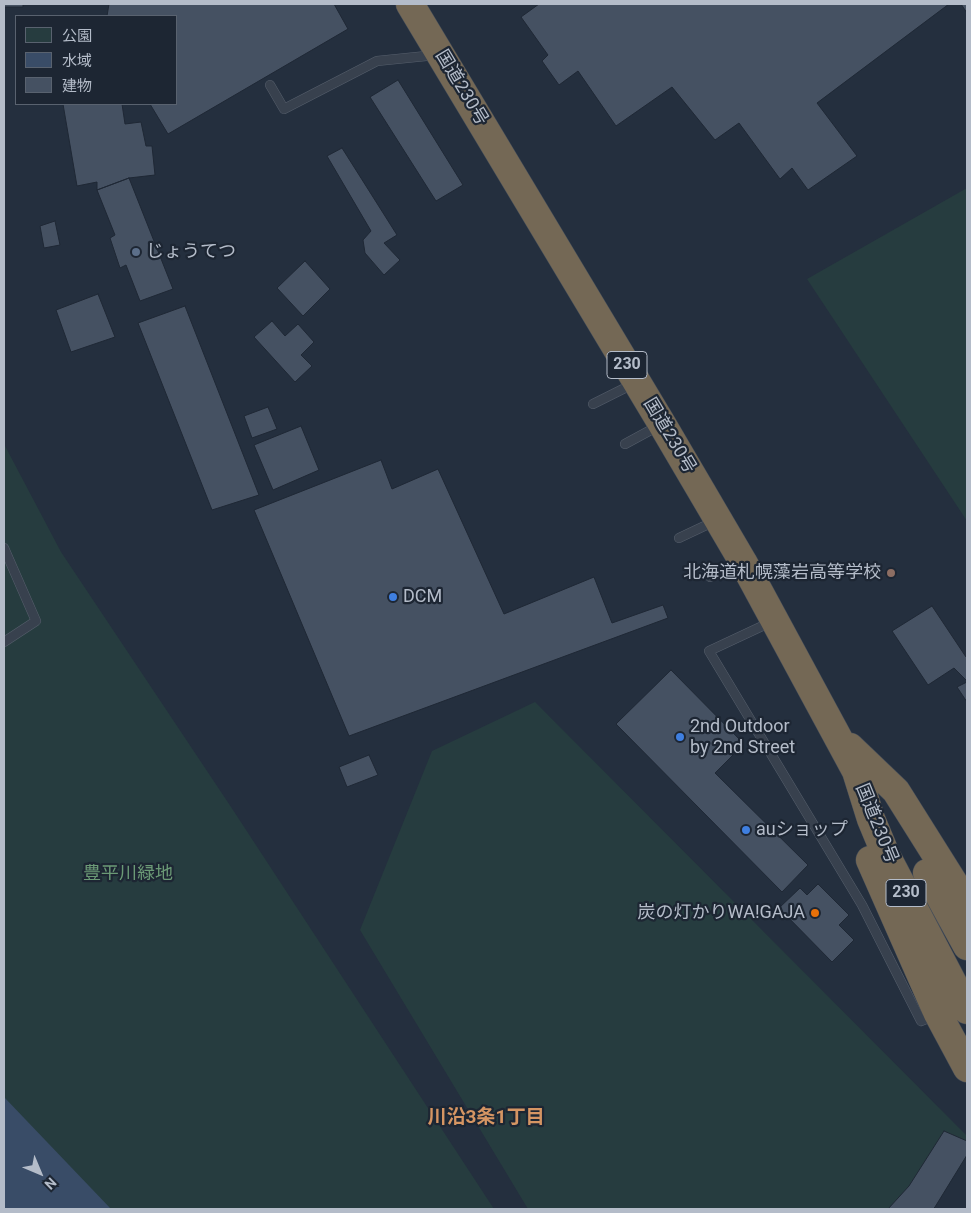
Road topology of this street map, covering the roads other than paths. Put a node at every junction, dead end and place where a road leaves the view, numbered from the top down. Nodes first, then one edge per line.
1 (410, 4) edge
2 (441, 54) junction
3 (270, 86) dead end
4 (638, 382) junction
5 (593, 404) dead end
6 (662, 424) junction
7 (625, 444) dead end
8 (718, 519) junction
9 (679, 538) dead end
10 (4, 548) edge
11 (743, 562) junction
12 (710, 577) dead end
13 (775, 620) junction
14 (4, 642) edge
15 (834, 732) junction
16 (856, 770) junction
17 (967, 904) edge
18 (967, 946) edge
19 (967, 1010) edge
20 (938, 1014) junction
21 (967, 1068) edge

1 - 2 highway, 国道230号 / 230
2 - 3 lane
2 - 4 highway, 国道230号 / 230
4 - 5 lane
4 - 6 highway, 国道230号 / 230
6 - 7 lane
6 - 8 highway, 国道230号 / 230
8 - 9 lane
8 - 11 highway, 国道230号 / 230
10 - 14 lane
11 - 12 lane
11 - 13 highway, 国道230号 / 230
13 - 15 highway, 国道230号 / 230
13 - 20 lane
15 - 16 highway, 国道230号 / 230
15 - 17 highway
15 - 20 highway
16 - 18 highway, 国道230号 / 230
16 - 19 highway, 国道230号 / 230
20 - 21 highway

